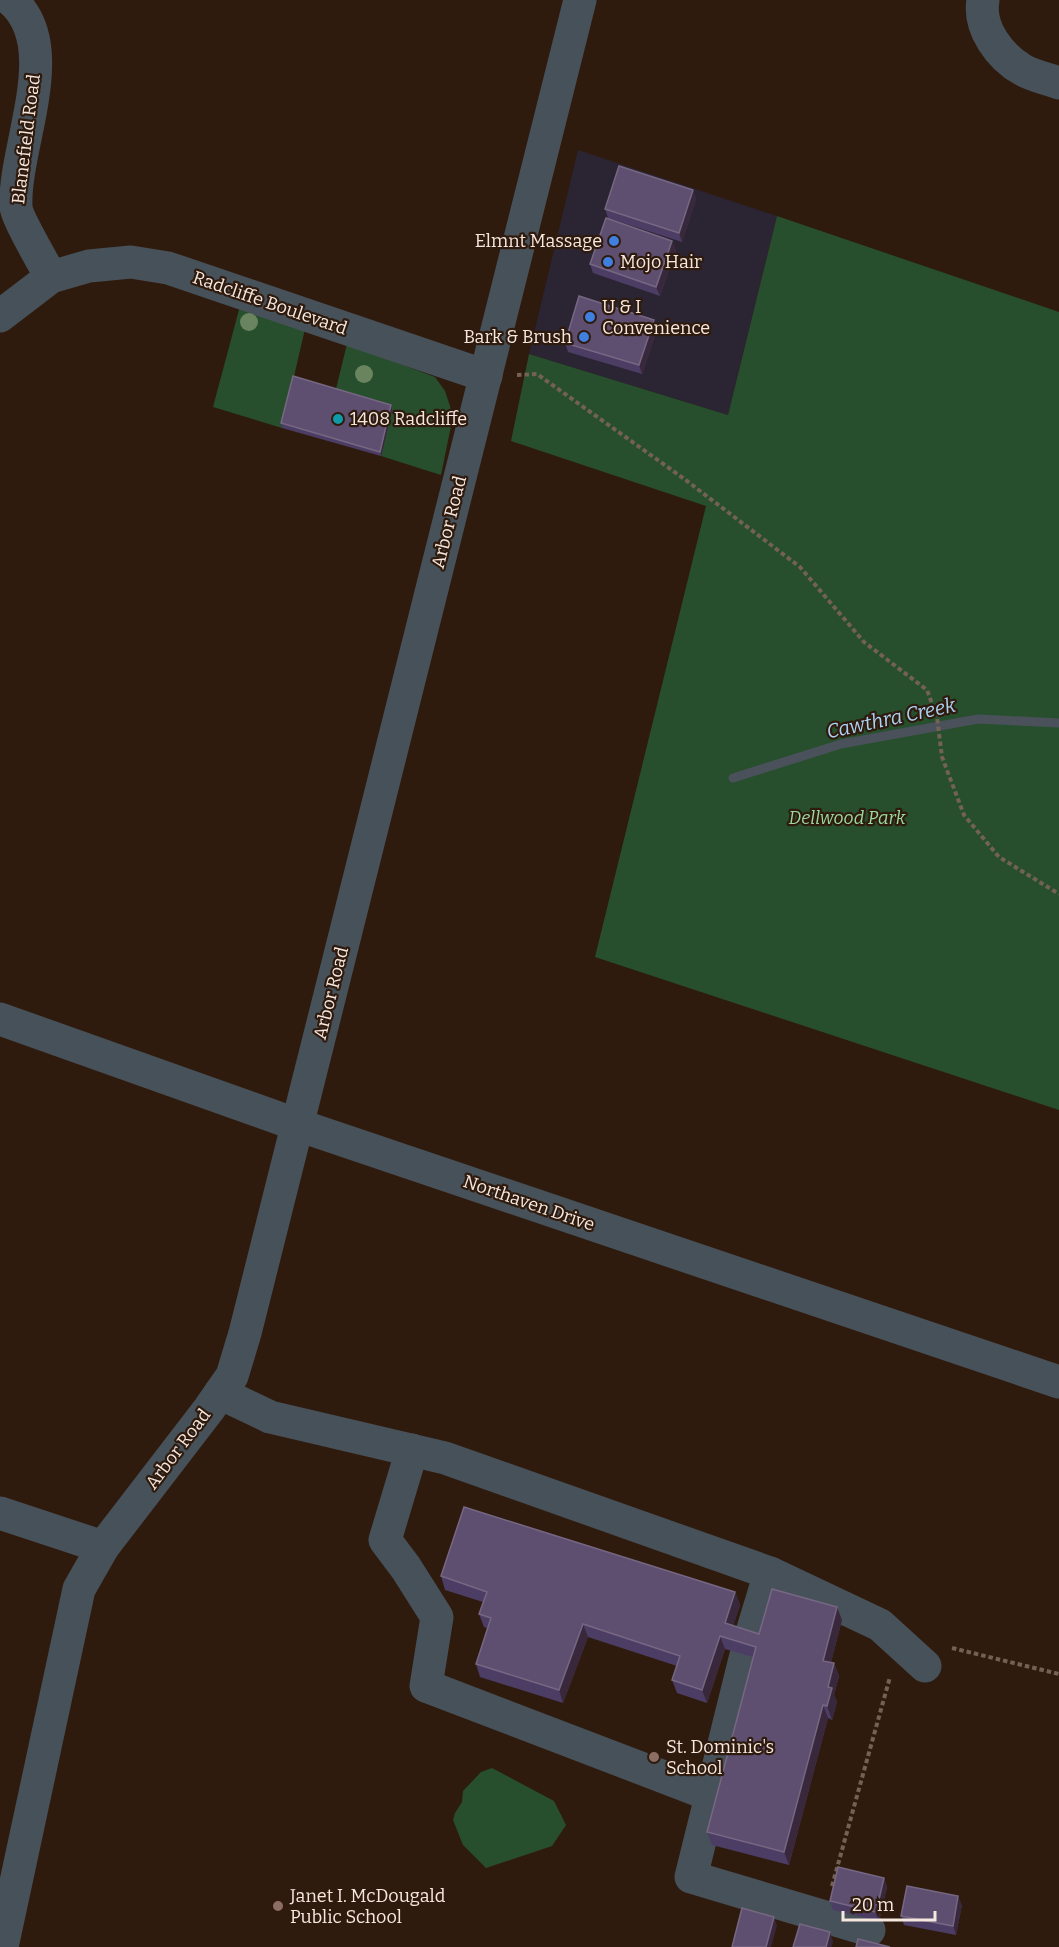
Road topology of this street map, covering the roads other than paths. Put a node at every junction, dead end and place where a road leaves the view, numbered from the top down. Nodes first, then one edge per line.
1 (11, 0) edge
2 (580, 0) edge
3 (983, 0) edge
4 (1059, 83) edge
5 (51, 277) junction
6 (0, 316) edge
7 (486, 376) junction
8 (0, 1019) edge
9 (298, 1125) junction
10 (1059, 1382) edge
11 (220, 1393) junction
12 (412, 1450) junction
13 (0, 1514) edge
14 (103, 1547) junction
15 (770, 1573) junction
16 (918, 1659) road end
17 (711, 1795) junction
18 (869, 1930) dead end
19 (2, 1947) edge

1 - 5 street, Blanefield Road
2 - 7 street, Arbor Road
3 - 4 street
5 - 6 street
5 - 7 street, Radcliffe Boulevard
7 - 9 street, Arbor Road
8 - 9 street, Northaven Drive
9 - 10 street, Northaven Drive
9 - 11 street, Arbor Road
11 - 12 street
11 - 14 street, Arbor Road
12 - 15 street
12 - 17 street
13 - 14 street
14 - 19 street, Arbor Road
15 - 16 street
15 - 17 street
17 - 18 street

